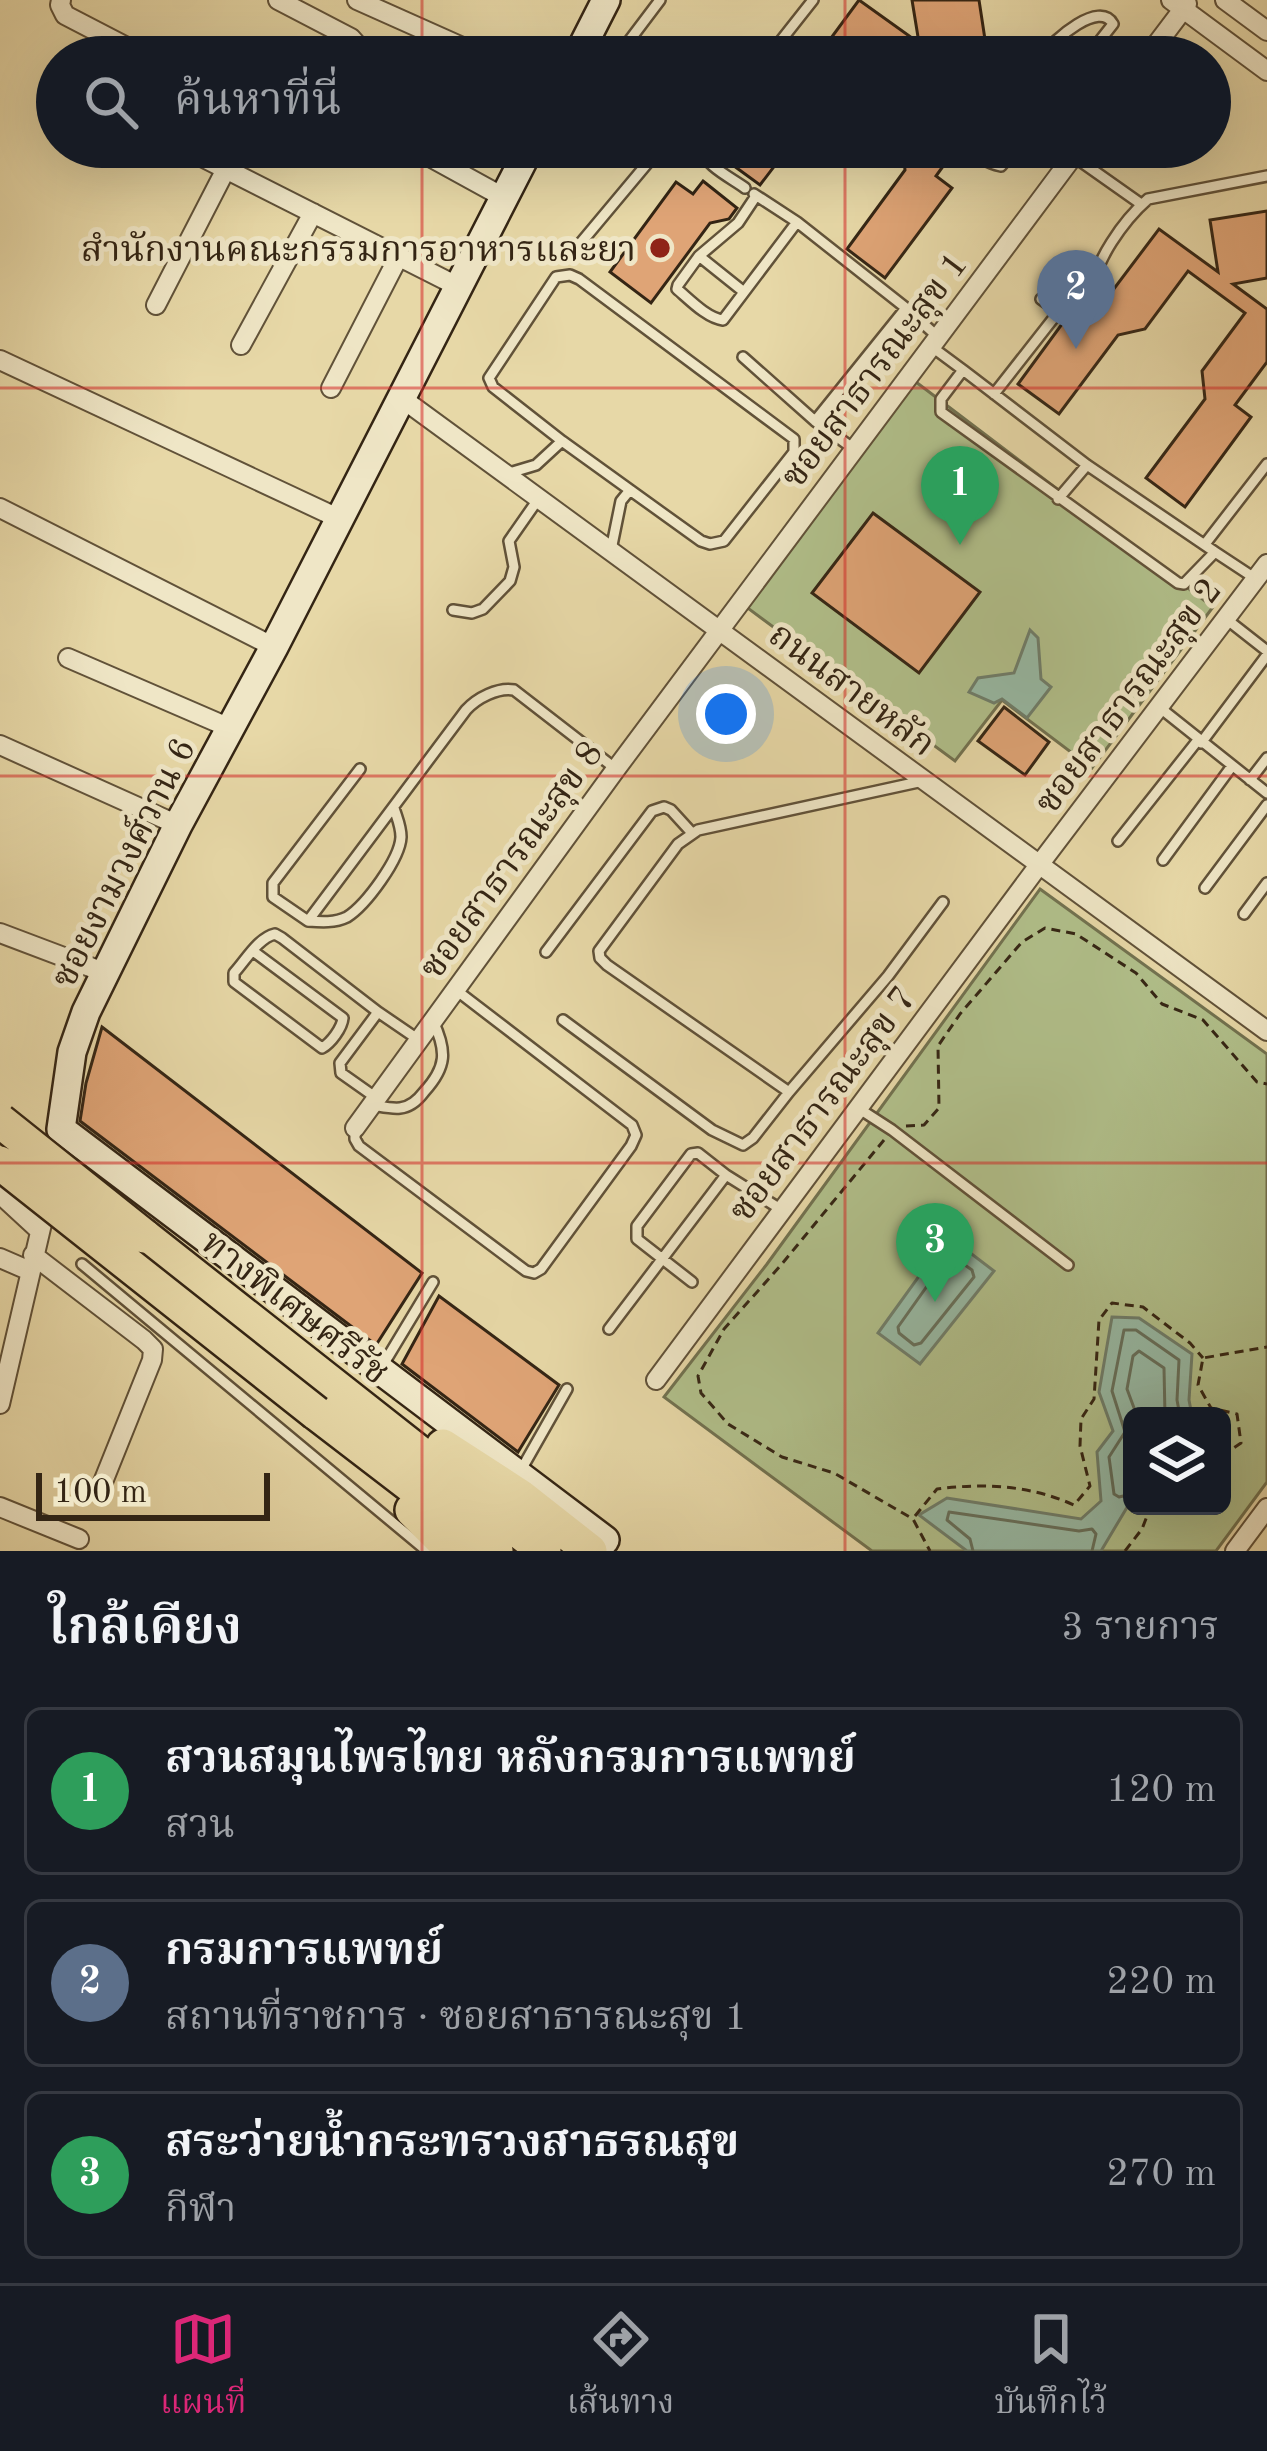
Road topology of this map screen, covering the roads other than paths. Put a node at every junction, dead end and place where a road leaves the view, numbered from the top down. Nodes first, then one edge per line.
1 (61, 0) edge
2 (357, 0) edge
3 (606, 0) edge
4 (660, 0) edge
5 (812, 0) edge
6 (1225, 0) edge
7 (281, 1) edge
8 (1099, 1) edge
9 (1181, 3) edge
10 (1078, 7) dead end
11 (1267, 31) edge
12 (106, 36) edge
13 (346, 36) edge
14 (438, 36) edge
15 (588, 36) edge
16 (633, 36) edge
17 (784, 36) edge
18 (1057, 36) edge
19 (1104, 36) edge
20 (1160, 36) edge
21 (1223, 36) edge
22 (1231, 43) edge
23 (1267, 71) edge
24 (450, 168) edge
25 (519, 168) edge
26 (643, 168) edge
27 (722, 168) edge
28 (1063, 168) edge
29 (1097, 168) edge
30 (226, 169) joint
31 (1267, 176) edge
32 (752, 192) junction
33 (503, 197) junction
34 (1142, 204) junction
35 (313, 213) junction
36 (797, 223) junction
37 (574, 251) dead end
38 (399, 256) junction
39 (699, 256) junction
40 (458, 286) junction
41 (744, 292) junction
42 (1093, 294) dead end
43 (1041, 299) dead end
44 (156, 305) dead end
45 (906, 308) junction
46 (935, 342) junction
47 (242, 345) dead end
48 (743, 357) dead end
49 (0, 360) edge
50 (963, 370) junction
51 (331, 388) dead end
52 (994, 394) junction
53 (400, 397) junction
54 (815, 421) junction
55 (562, 441) junction
56 (854, 449) junction
57 (1267, 464) edge
58 (1087, 465) junction
59 (506, 474) junction
60 (630, 490) junction
61 (539, 498) junction
62 (1058, 499) junction
63 (0, 508) edge
64 (340, 519) junction
65 (1205, 544) junction
66 (611, 550) junction
67 (1215, 552) junction
68 (1262, 572) edge
69 (453, 610) dead end
70 (1226, 618) junction
71 (720, 630) junction
72 (274, 647) junction
73 (1267, 653) edge
74 (68, 658) dead end
75 (1159, 707) junction
76 (230, 728) junction
77 (1200, 741) junction
78 (0, 745) edge
79 (1267, 758) edge
80 (1232, 766) junction
81 (360, 769) dead end
82 (616, 769) junction
83 (1250, 780) junction
84 (923, 781) junction
85 (1267, 793) edge
86 (1267, 805) edge
87 (394, 808) junction
88 (178, 825) junction
89 (692, 833) junction
90 (1118, 841) dead end
91 (1162, 860) dead end
92 (1039, 865) junction
93 (1267, 883) edge
94 (1205, 888) dead end
95 (943, 902) dead end
96 (1244, 914) dead end
97 (308, 921) junction
98 (0, 933) edge
99 (253, 951) junction
100 (546, 952) dead end
101 (106, 973) junction
102 (456, 990) junction
103 (378, 1012) junction
104 (563, 1020) dead end
105 (433, 1021) junction
106 (1267, 1031) edge
107 (419, 1040) junction
108 (789, 1092) junction
109 (373, 1101) junction
110 (858, 1108) junction
111 (0, 1120) edge
112 (355, 1128) joint
113 (61, 1129) junction
114 (0, 1163) edge
115 (726, 1174) junction
116 (0, 1194) edge
117 (782, 1210) junction
118 (40, 1232) junction
119 (0, 1258) edge
120 (663, 1260) junction
121 (32, 1263) junction
122 (82, 1264) dead end
123 (1069, 1265) dead end
124 (433, 1282) dead end
125 (692, 1282) dead end
126 (9, 1323) edge
127 (609, 1329) dead end
128 (380, 1370) junction
129 (3, 1374) edge
130 (656, 1380) dead end
131 (567, 1388) dead end
132 (324, 1398) junction
133 (0, 1404) edge
134 (518, 1474) junction
135 (104, 1482) dead end
136 (0, 1507) edge
137 (1267, 1508) edge
138 (79, 1539) dead end
139 (602, 1548) edge
140 (427, 1551) edge
141 (453, 1551) edge
142 (496, 1551) edge
143 (544, 1551) edge
144 (1235, 1551) edge

1 - 12 street
2 - 14 street
3 - 15 street
4 - 16 lane
5 - 17 lane
6 - 11 street
7 - 13 street
8 - 19 lane
9 - 20 street
9 - 21 street
10 - 18 lane
22 - 23 street
24 - 33 street
25 - 33 street, ซอยงามวงศ์วาน 6
26 - 37 lane
27 - 32 lane
28 - 46 street, ซอยสาธารณะสุข 1
29 - 34 lane
30 - 35 street
30 - 44 street
31 - 34 lane
32 - 36 lane
32 - 39 lane
33 - 40 street, ซอยงามวงศ์วาน 6
34 - 42 lane
35 - 38 street
35 - 47 street
36 - 41 lane
36 - 45 lane
38 - 40 street
38 - 51 street
39 - 41 lane
39 - 41 lane
40 - 53 street, ซอยงามวงศ์วาน 6
43 - 52 lane
45 - 46 lane
45 - 54 lane
46 - 50 lane
46 - 56 street, ซอยสาธารณะสุข 1
48 - 54 lane
49 - 64 street
50 - 52 lane
50 - 62 lane
52 - 58 lane
53 - 59 street, ถนนสายหลัก
53 - 64 street, ซอยงามวงศ์วาน 6
54 - 56 lane
55 - 59 lane
55 - 60 lane
55 - 60 lane
56 - 71 street, ซอยสาธารณะสุข 1
57 - 65 lane
58 - 62 lane
58 - 65 lane
59 - 61 street, ถนนสายหลัก
60 - 66 lane
61 - 66 street, ถนนสายหลัก
61 - 69 lane
62 - 67 lane
63 - 72 street
64 - 72 street, ซอยงามวงศ์วาน 6
65 - 67 lane
66 - 71 street, ถนนสายหลัก
67 - 68 lane
68 - 70 street, ซอยสาธารณะสุข 2
70 - 73 lane
70 - 75 street, ซอยสาธารณะสุข 2
71 - 82 street, ซอยสาธารณะสุข 8
71 - 84 street, ถนนสายหลัก
72 - 76 street, ซอยงามวงศ์วาน 6
73 - 77 lane
74 - 76 street
75 - 77 lane
75 - 92 street, ซอยสาธารณะสุข 2
76 - 88 street, ซอยงามวงศ์วาน 6
77 - 80 lane
77 - 90 lane
78 - 88 street
79 - 83 lane
80 - 83 lane
80 - 91 lane
81 - 97 lane
82 - 87 lane
82 - 102 street, ซอยสาธารณะสุข 8
83 - 85 lane
84 - 89 lane
84 - 92 street, ถนนสายหลัก
86 - 94 lane
87 - 97 lane
87 - 97 lane
88 - 101 street, ซอยงามวงศ์วาน 6
89 - 100 lane
89 - 108 lane
92 - 106 street, ถนนสายหลัก
92 - 110 street, ซอยสาธารณะสุข 7
93 - 96 lane
95 - 108 lane
98 - 101 street
99 - 99 lane
99 - 103 lane
101 - 113 street, ซอยงามวงศ์วาน 6
102 - 105 street, ซอยสาธารณะสุข 8
102 - 112 lane
103 - 107 lane
103 - 109 lane
104 - 108 lane
105 - 107 street, ซอยสาธารณะสุข 8
105 - 109 lane
107 - 109 street, ซอยสาธารณะสุข 8
109 - 112 street, ซอยสาธารณะสุข 8
110 - 117 street, ซอยสาธารณะสุข 7
110 - 123 lane
111 - 132 highway, ทางพิเศษศรีรัช, bridge
113 - 118 street
113 - 128 street
114 - 132 highway, ทางพิเศษศรีรัช, bridge
115 - 117 lane
115 - 120 lane
115 - 120 lane
116 - 118 street
117 - 130 street, ซอยสาธารณะสุข 7
118 - 121 street
119 - 121 street
120 - 125 lane
120 - 127 lane
121 - 126 street
121 - 135 street
122 - 140 lane
124 - 128 lane
126 - 129 street
128 - 134 street
129 - 133 street
131 - 134 lane
132 - 139 highway
132 - 141 highway
132 - 142 highway, ทางพิเศษศรีรัช
132 - 143 highway, ทางพิเศษศรีรัช
134 - 139 street
136 - 138 street
137 - 144 street

